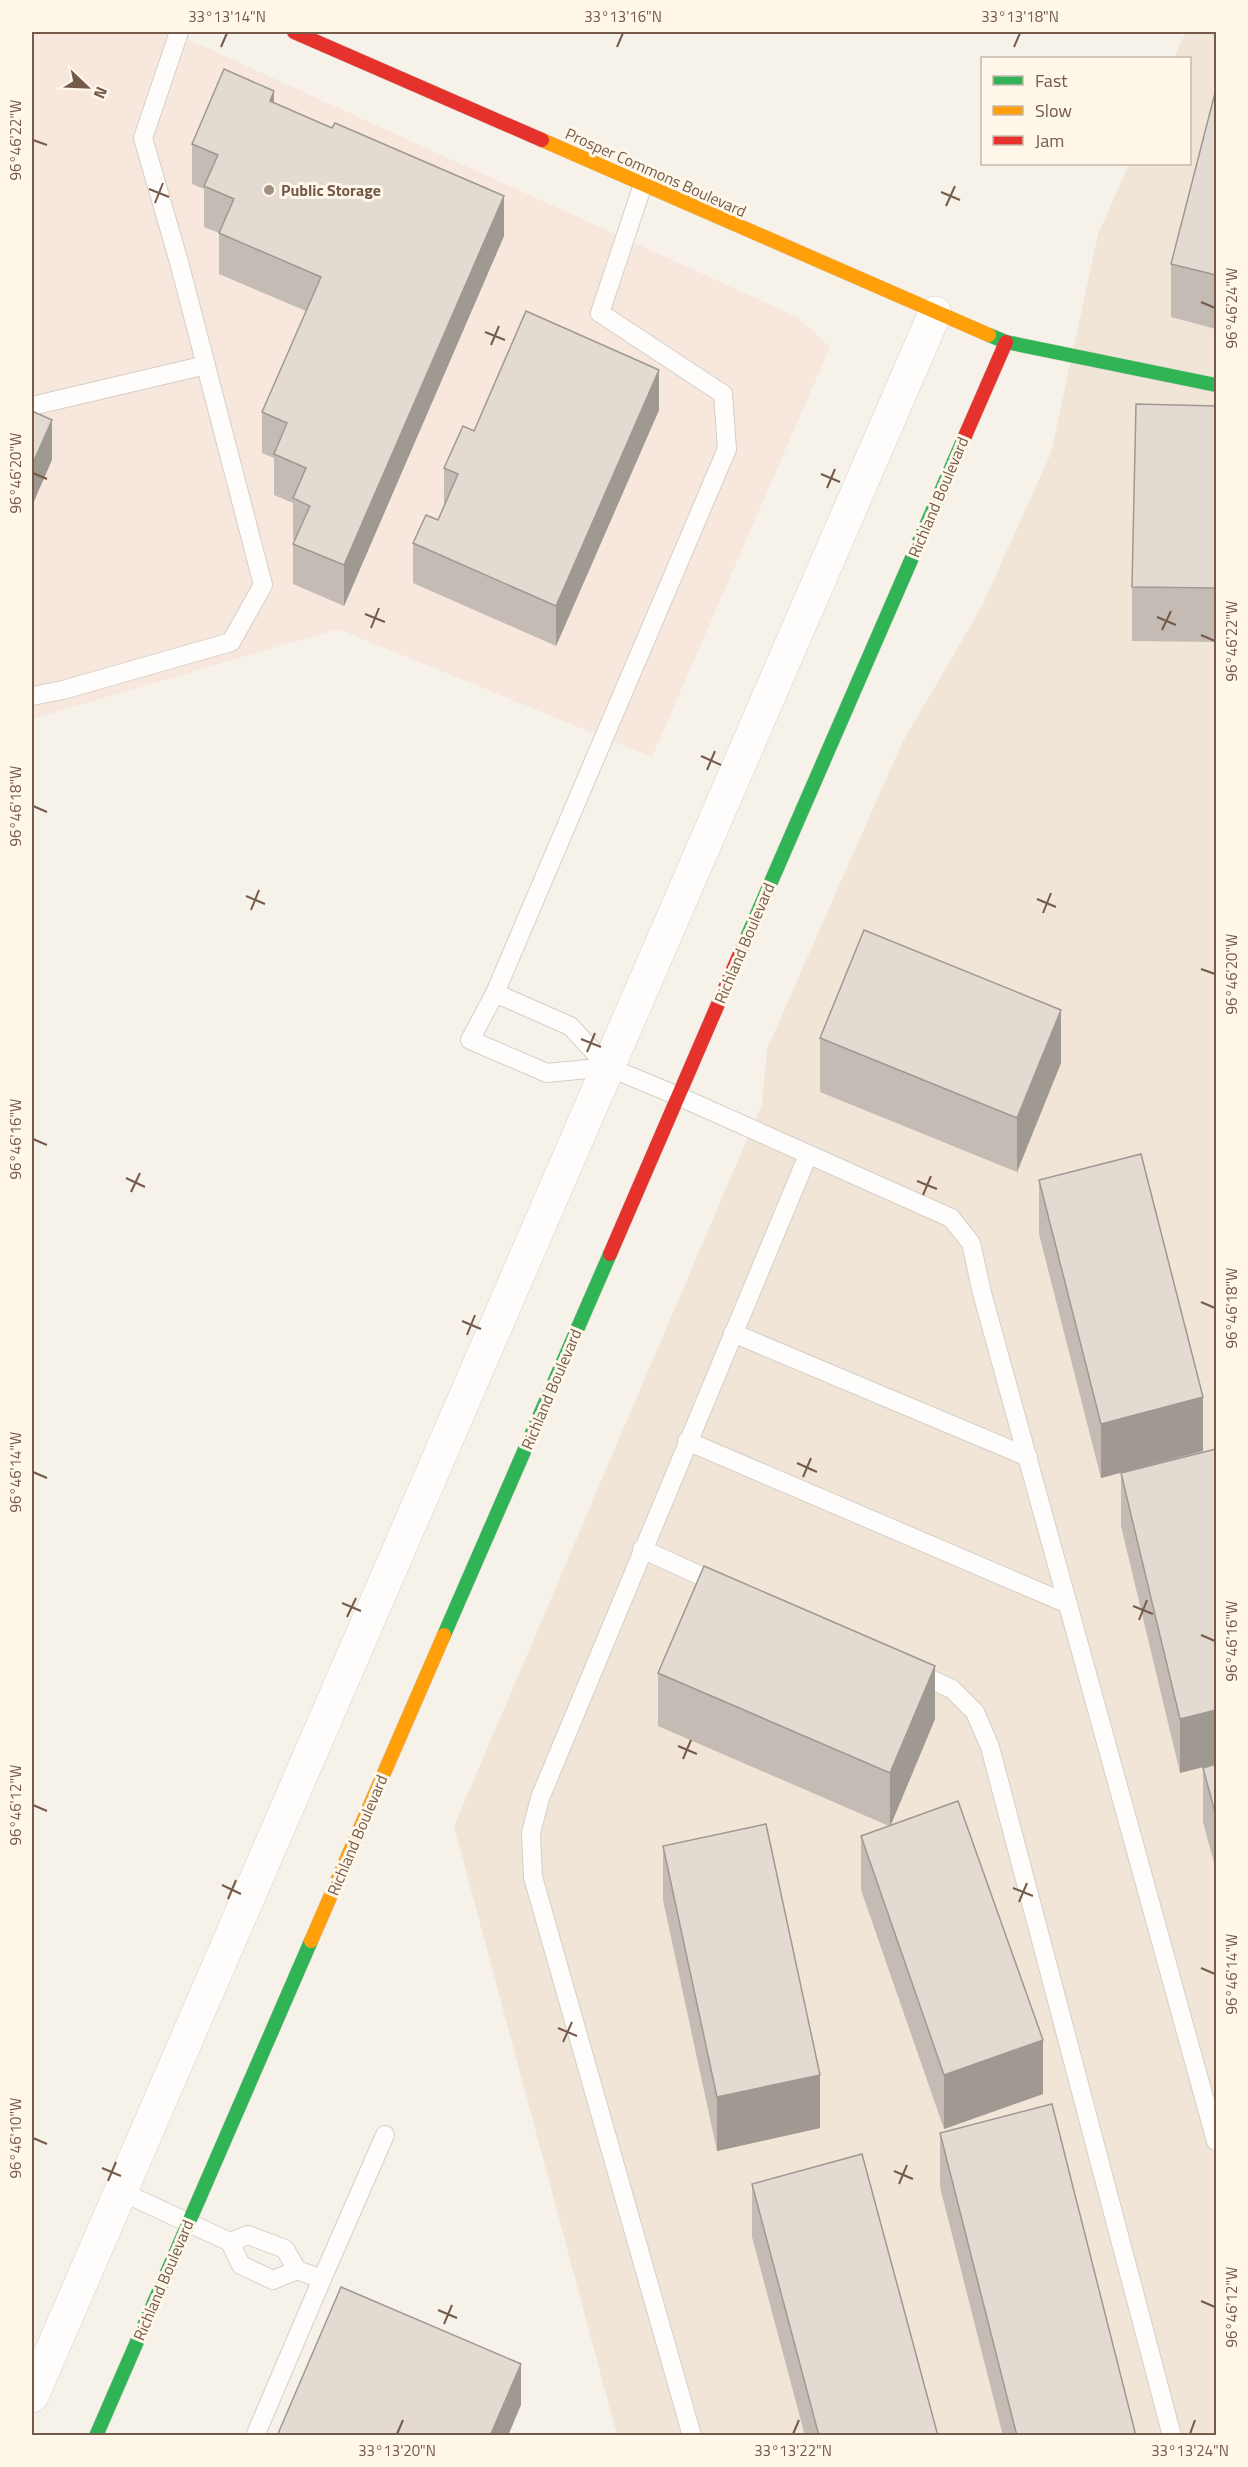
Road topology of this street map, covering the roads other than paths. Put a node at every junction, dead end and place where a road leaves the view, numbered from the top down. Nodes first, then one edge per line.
1 (179, 32) edge
2 (294, 32) edge
3 (643, 184) junction
4 (935, 313) junction
5 (1006, 342) junction
6 (206, 365) junction
7 (1216, 384) edge
8 (32, 406) edge
9 (32, 696) edge
10 (495, 993) junction
11 (608, 1067) junction
12 (678, 1096) junction
13 (808, 1155) junction
14 (733, 1333) junction
15 (687, 1441) junction
16 (1028, 1457) junction
17 (642, 1549) junction
18 (738, 1593) edge
19 (1068, 1604) junction
20 (899, 1665) edge
21 (385, 2135) dead end
22 (1216, 2141) edge
23 (120, 2191) junction
24 (188, 2223) junction
25 (230, 2242) junction
26 (297, 2270) junction
27 (322, 2279) junction
28 (32, 2396) edge
29 (96, 2436) edge
30 (255, 2436) edge
31 (693, 2436) edge
32 (1172, 2436) edge

1 - 6 lane
2 - 3 street, Prosper Commons Boulevard
3 - 4 street, Prosper Commons Boulevard
3 - 10 lane
4 - 5 street, Prosper Commons Boulevard
4 - 11 street
5 - 7 street, Prosper Commons Boulevard
5 - 12 street, Richland Boulevard
6 - 8 lane
6 - 9 lane
10 - 11 lane
10 - 11 lane
11 - 12 lane
11 - 23 street
12 - 13 lane
12 - 24 street, Richland Boulevard
13 - 14 lane
13 - 16 lane
14 - 15 lane
14 - 16 lane
15 - 17 lane
15 - 19 lane
16 - 19 lane
17 - 18 lane
17 - 31 lane
19 - 22 lane
20 - 32 lane
21 - 27 lane
23 - 24 lane
23 - 28 street
24 - 25 lane
24 - 29 street, Richland Boulevard
25 - 26 lane
25 - 26 lane
26 - 27 lane
27 - 30 lane

